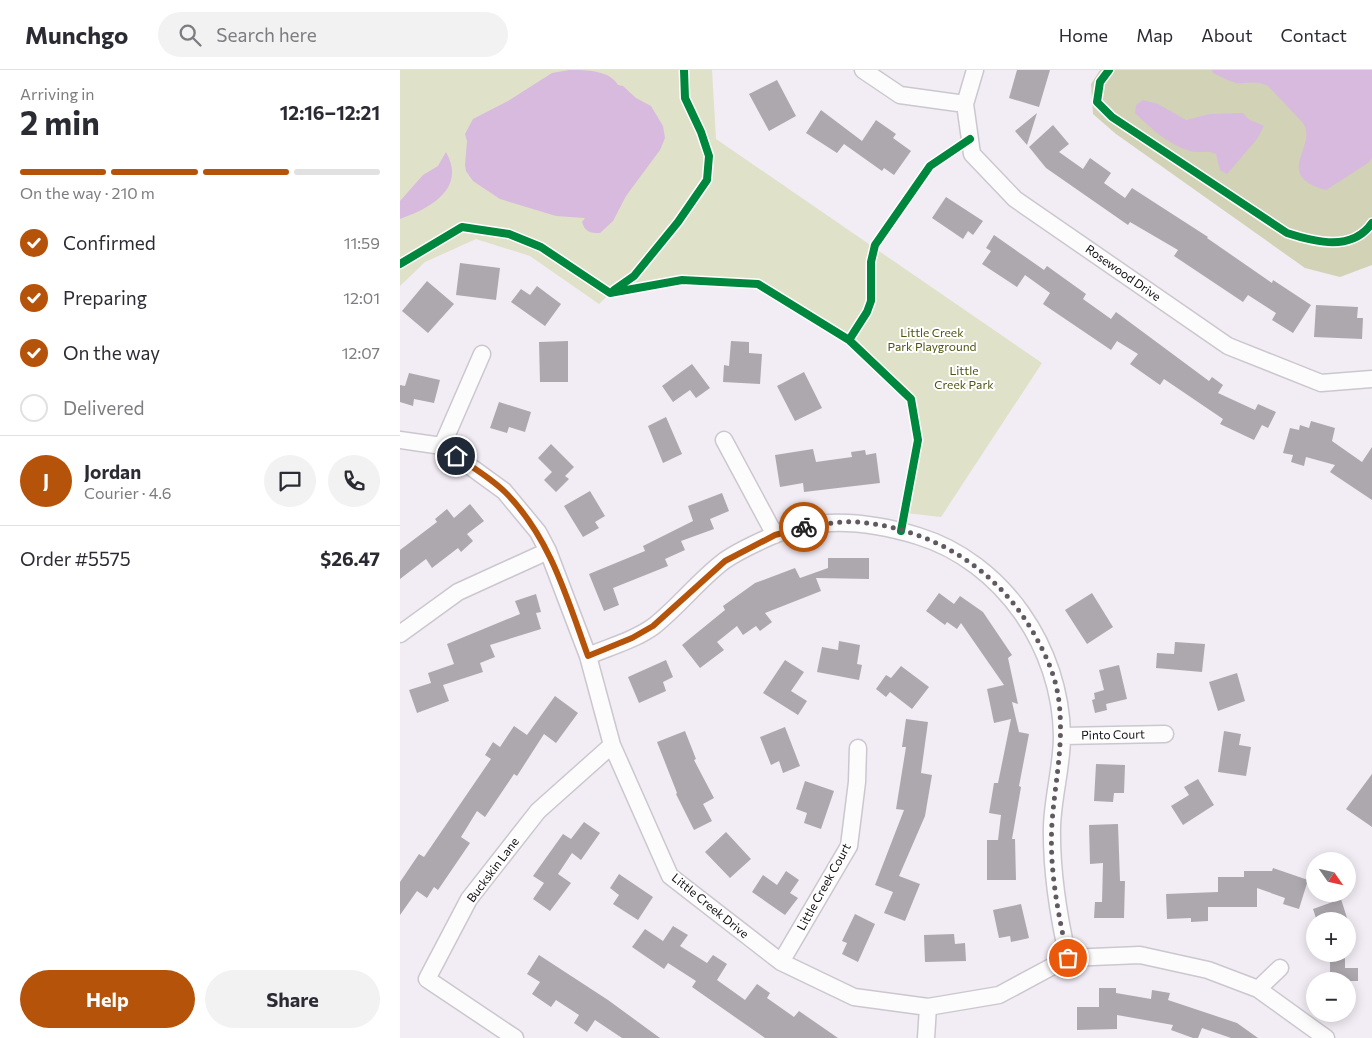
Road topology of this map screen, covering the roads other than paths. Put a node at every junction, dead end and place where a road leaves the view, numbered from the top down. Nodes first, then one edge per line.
1 (863, 70) edge
2 (975, 70) edge
3 (965, 104) junction
4 (482, 354) dead end
5 (1372, 379) edge
6 (400, 440) edge
7 (724, 440) dead end
8 (442, 446) junction
9 (775, 535) junction
10 (548, 551) junction
11 (400, 634) edge
12 (588, 656) junction
13 (1165, 734) dead end
14 (1062, 736) junction
15 (612, 745) junction
16 (858, 748) dead end
17 (1068, 958) junction
18 (781, 962) junction
19 (1280, 968) dead end
20 (1258, 989) junction
21 (928, 1006) junction
22 (515, 1038) edge
23 (926, 1038) edge
24 (1326, 1038) edge

1 - 3 street
2 - 3 street, Rosewood Drive
3 - 5 street, Rosewood Drive
4 - 8 street
6 - 8 street, Little Creek Drive
7 - 9 street
8 - 10 street, Little Creek Drive
9 - 12 street
9 - 14 street
10 - 11 street
10 - 12 street, Little Creek Drive
12 - 15 street, Little Creek Drive
13 - 14 street, Pinto Court
14 - 17 street
15 - 18 street, Little Creek Drive
15 - 22 street, Buckskin Lane
16 - 18 street, Little Creek Court
17 - 20 street, Little Creek Drive
17 - 21 street, Little Creek Drive
18 - 21 street, Little Creek Drive
19 - 20 street
20 - 24 street, Little Creek Drive
21 - 23 street

